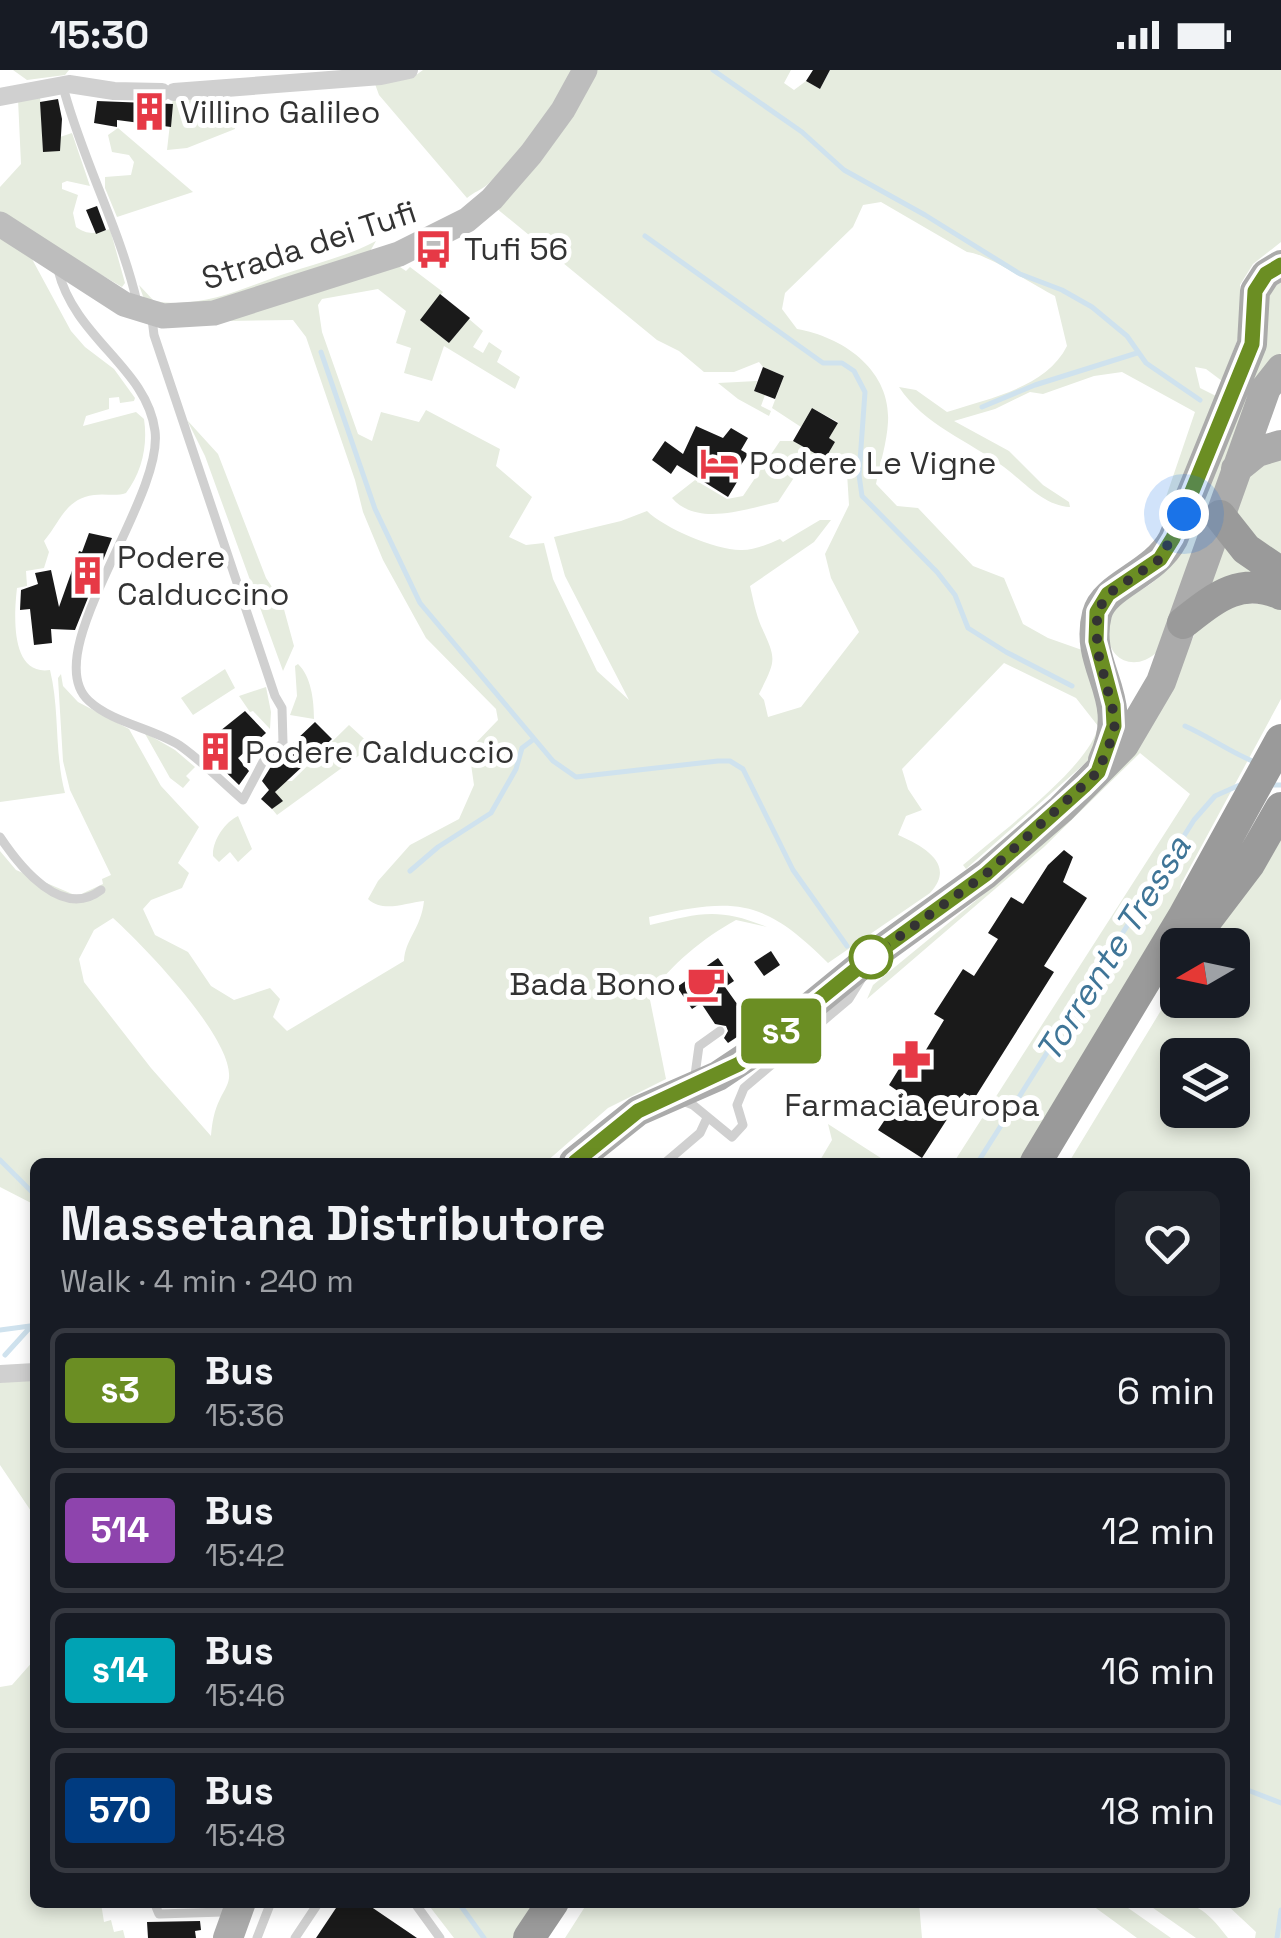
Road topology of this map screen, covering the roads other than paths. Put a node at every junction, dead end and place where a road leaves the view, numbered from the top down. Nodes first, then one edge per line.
1 (408, 70) edge
2 (585, 70) edge
3 (65, 94) dead end
4 (0, 97) edge
5 (0, 224) edge
6 (57, 262) junction
7 (1281, 265) edge
8 (145, 311) junction
9 (1273, 379) edge
10 (1281, 420) edge
11 (1281, 446) edge
12 (1236, 469) junction
13 (1220, 516) junction
14 (1281, 572) edge
15 (1281, 594) edge
16 (1183, 623) junction
17 (1097, 649) junction
18 (1166, 665) junction
19 (1281, 718) edge
20 (1281, 740) edge
21 (1098, 772) junction
22 (1281, 777) edge
23 (1281, 808) edge
24 (0, 837) edge
25 (101, 890) dead end
26 (1190, 928) edge
27 (1191, 928) edge
28 (1193, 928) edge
29 (1196, 928) edge
30 (870, 958) junction
31 (1160, 978) edge
32 (1160, 985) edge
33 (744, 1015) dead end
34 (797, 1018) junction
35 (720, 1030) dead end
36 (694, 1086) junction
37 (661, 1100) junction
38 (707, 1118) junction
39 (579, 1158) edge
40 (671, 1158) edge
41 (1039, 1158) edge
42 (1060, 1158) edge
43 (30, 1372) edge
44 (0, 1374) edge
45 (156, 1908) edge
46 (269, 1908) edge
47 (315, 1908) edge
48 (418, 1908) edge
49 (548, 1908) edge
50 (572, 1908) edge
51 (226, 1919) edge
52 (257, 1938) edge
53 (295, 1938) edge
54 (440, 1938) edge
55 (530, 1938) edge
56 (552, 1938) edge

1 - 4 street
2 - 8 street, Strada dei Tufi
3 - 8 lane
5 - 6 street, Strada dei Tufi
6 - 8 street, Strada dei Tufi
6 - 8 lane
7 - 17 main road
9 - 10 main road
9 - 12 main road
11 - 12 main road
12 - 13 main road
13 - 14 highway
13 - 16 main road
15 - 16 highway
16 - 18 main road
17 - 18 main road
17 - 21 main road
18 - 21 main road
19 - 26 highway
20 - 27 highway
21 - 30 main road
22 - 28 highway
23 - 29 highway
24 - 25 lane
30 - 34 main road
30 - 38 lane
31 - 41 highway
32 - 42 highway
33 - 34 lane
34 - 36 main road
35 - 36 lane
36 - 37 main road
37 - 38 lane
37 - 39 main road
38 - 40 lane
43 - 44 street
45 - 51 lane
46 - 52 lane
47 - 53 lane
48 - 54 lane
49 - 55 highway
50 - 56 highway

